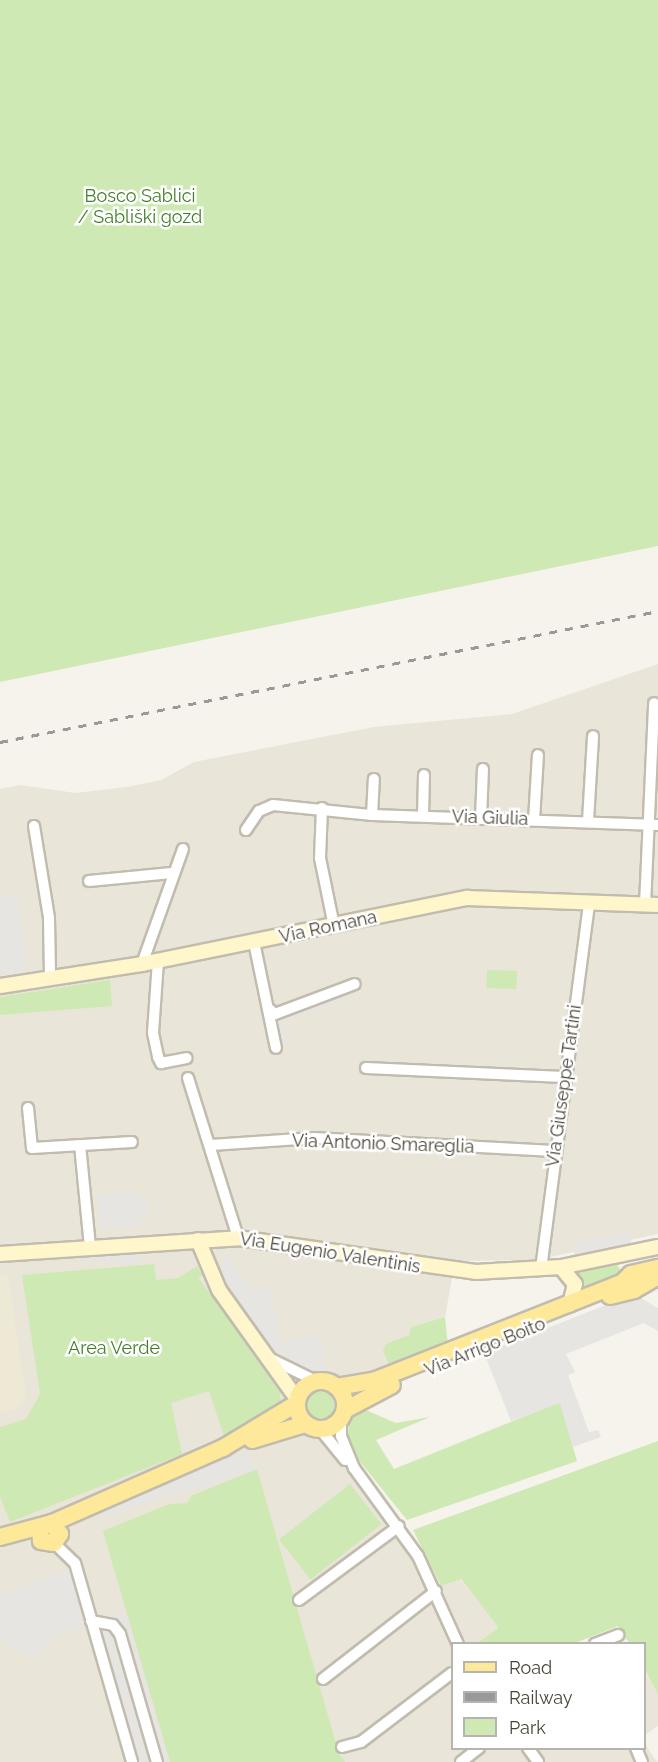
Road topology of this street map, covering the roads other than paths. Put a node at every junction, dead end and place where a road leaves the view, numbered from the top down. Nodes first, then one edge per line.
1 (654, 703) dead end
2 (655, 731) edge
3 (593, 736) dead end
4 (538, 755) dead end
5 (483, 769) dead end
6 (424, 775) dead end
7 (374, 779) dead end
8 (654, 788) edge
9 (322, 808) junction
10 (372, 815) junction
11 (423, 816) junction
12 (481, 818) junction
13 (534, 820) junction
14 (588, 821) junction
15 (652, 825) edge
16 (34, 826) dead end
17 (246, 830) dead end
18 (183, 849) dead end
19 (172, 873) junction
20 (89, 881) dead end
21 (589, 902) junction
22 (651, 905) edge
23 (334, 926) junction
24 (254, 942) junction
25 (158, 960) junction
26 (142, 964) junction
27 (50, 978) junction
28 (354, 984) dead end
29 (0, 986) edge
30 (268, 1008) junction
31 (276, 1048) dead end
32 (188, 1058) dead end
33 (366, 1068) dead end
34 (564, 1077) junction
35 (188, 1078) dead end
36 (28, 1108) dead end
37 (132, 1142) dead end
38 (212, 1144) junction
39 (80, 1146) junction
40 (554, 1151) junction
41 (238, 1238) junction
42 (198, 1240) junction
43 (90, 1247) junction
44 (658, 1247) edge
45 (0, 1254) edge
46 (616, 1256) junction
47 (561, 1267) junction
48 (658, 1268) edge
49 (542, 1269) junction
50 (658, 1276) edge
51 (631, 1281) junction
52 (570, 1304) junction
53 (268, 1358) junction
54 (316, 1381) junction
55 (337, 1387) junction
56 (297, 1401) junction
57 (343, 1414) junction
58 (313, 1427) junction
59 (223, 1448) junction
60 (354, 1468) junction
61 (399, 1526) junction
62 (51, 1532) junction
63 (0, 1537) edge
64 (436, 1591) junction
65 (299, 1600) dead end
66 (91, 1621) junction
67 (618, 1635) dead end
68 (457, 1642) edge
69 (600, 1642) edge
70 (451, 1674) edge
71 (322, 1679) dead end
72 (342, 1747) dead end
73 (478, 1750) edge
74 (529, 1750) edge
75 (132, 1762) edge
76 (157, 1762) edge
77 (461, 1762) edge
78 (538, 1762) edge

1 - 2 street
2 - 8 street
3 - 14 street
4 - 13 street
5 - 12 street
6 - 11 street
7 - 10 street
8 - 15 street
9 - 10 street, Via Giulia
9 - 17 street, Via Giulia
9 - 23 street
10 - 11 street, Via Giulia
11 - 12 street, Via Giulia
12 - 13 street, Via Giulia
13 - 14 street, Via Giulia
14 - 15 street, Via Giulia
15 - 22 street
16 - 27 street
18 - 19 street
19 - 20 street
19 - 26 street
21 - 22 street, Via Romana
21 - 23 street, Via Romana
21 - 34 street, Via Giuseppe Tartini
23 - 24 street, Via Romana
24 - 25 street, Via Romana
24 - 30 street
25 - 26 street, Via Romana
25 - 32 street
26 - 27 street, Via Romana
27 - 29 street, Via Romana
28 - 30 street
30 - 31 street
33 - 34 street
34 - 40 street, Via Giuseppe Tartini
35 - 38 street
36 - 39 street
37 - 39 street
38 - 40 street, Via Antonio Smareglia
38 - 41 street
39 - 43 street
40 - 49 street, Via Giuseppe Tartini
41 - 42 street, Via Eugenio Valentinis
41 - 49 street, Via Eugenio Valentinis
42 - 43 street, Via Eugenio Valentinis
42 - 53 street
43 - 45 street, Via Eugenio Valentinis
44 - 46 street, Via Eugenio Valentinis
46 - 47 street, Via Eugenio Valentinis
46 - 51 street
47 - 49 street, Via Eugenio Valentinis
47 - 52 street
48 - 51 main road, Via Arrigo Boito
50 - 51 main road, Via Arrigo Boito
51 - 52 main road, Via Arrigo Boito
51 - 57 main road, Via Arrigo Boito
52 - 55 main road, Via Arrigo Boito
53 - 54 street
53 - 56 street
54 - 55 main road, Via Arrigo Boito
54 - 56 main road, Via Arrigo Boito
55 - 57 main road
56 - 58 main road
56 - 59 main road, Via Arrigo Boito
57 - 58 main road, Via Arrigo Boito
57 - 60 street
58 - 59 main road, Via Arrigo Boito
58 - 60 street
59 - 62 main road, Via Arrigo Boito
60 - 61 street
61 - 64 street
61 - 65 street
62 - 63 main road, Via Arrigo Boito
62 - 66 street
64 - 68 street
64 - 71 street
66 - 75 street
66 - 76 street
67 - 69 street
70 - 72 street
73 - 77 street
74 - 78 street

